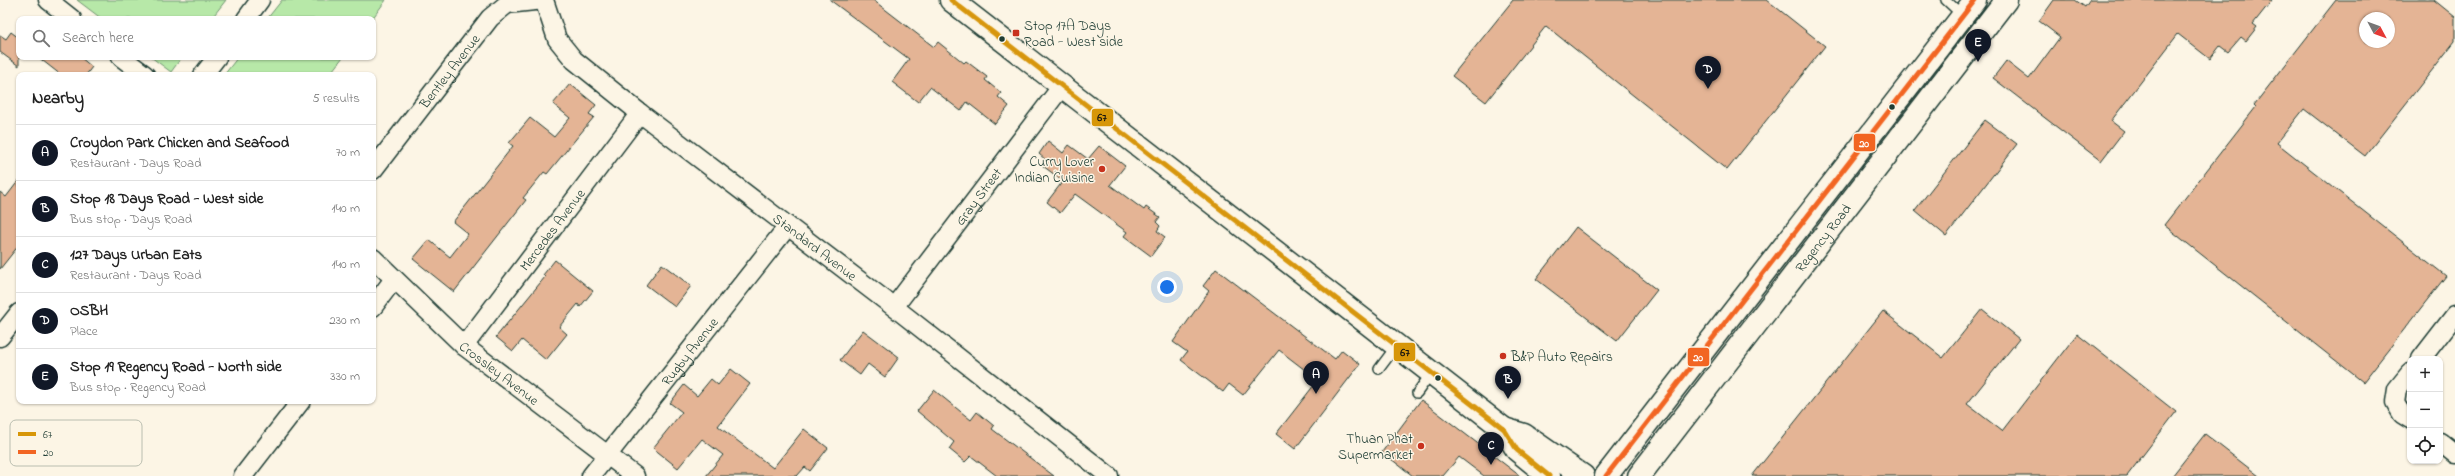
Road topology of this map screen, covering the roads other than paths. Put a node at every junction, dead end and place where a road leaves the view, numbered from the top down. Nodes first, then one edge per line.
1 (48, 0) edge
2 (260, 0) edge
3 (544, 0) edge
4 (951, 0) edge
5 (1946, 0) edge
6 (2006, 0) edge
7 (1969, 8) edge
8 (68, 16) edge
9 (248, 16) edge
10 (125, 60) edge
11 (215, 60) edge
12 (140, 72) edge
13 (205, 72) edge
14 (1062, 86) junction
15 (640, 113) junction
16 (376, 166) edge
17 (788, 226) junction
18 (376, 261) edge
19 (394, 279) junction
20 (376, 303) edge
21 (894, 307) junction
22 (2455, 315) edge
23 (16, 317) edge
24 (0, 337) edge
25 (1397, 345) junction
26 (464, 346) junction
27 (2423, 356) edge
28 (1379, 369) dead end
29 (1432, 372) junction
30 (2407, 377) edge
31 (1417, 392) dead end
32 (298, 404) edge
33 (2407, 417) edge
34 (1504, 429) junction
35 (2443, 444) edge
36 (2455, 454) edge
37 (608, 455) junction
38 (1546, 475) edge
39 (243, 476) edge
40 (591, 476) edge
41 (635, 476) edge
42 (1110, 476) edge
43 (1583, 476) edge
44 (1606, 476) edge
45 (1639, 476) edge

1 - 8 street
2 - 9 street
3 - 15 street, Standard Avenue
3 - 16 street, Bentley Avenue
4 - 14 main road
5 - 7 lane
6 - 45 main road, Regency Road
7 - 44 main road, Regency Road
10 - 12 street
11 - 13 street
14 - 21 street, Gray Street
14 - 25 main road
15 - 17 street, Standard Avenue
15 - 26 street, Mercedes Avenue
17 - 21 street, Standard Avenue
17 - 37 street, Rugby Avenue
18 - 19 street, Crossley Avenue
19 - 20 street
19 - 26 street, Crossley Avenue
21 - 42 street, Standard Avenue
22 - 27 street
23 - 24 street
25 - 28 lane
25 - 29 main road
26 - 37 street, Crossley Avenue
29 - 31 lane
29 - 34 main road
30 - 33 street
32 - 39 street
34 - 38 main road
34 - 43 main road
35 - 36 street
37 - 40 street, Rugby Avenue
37 - 41 street, Crossley Avenue

